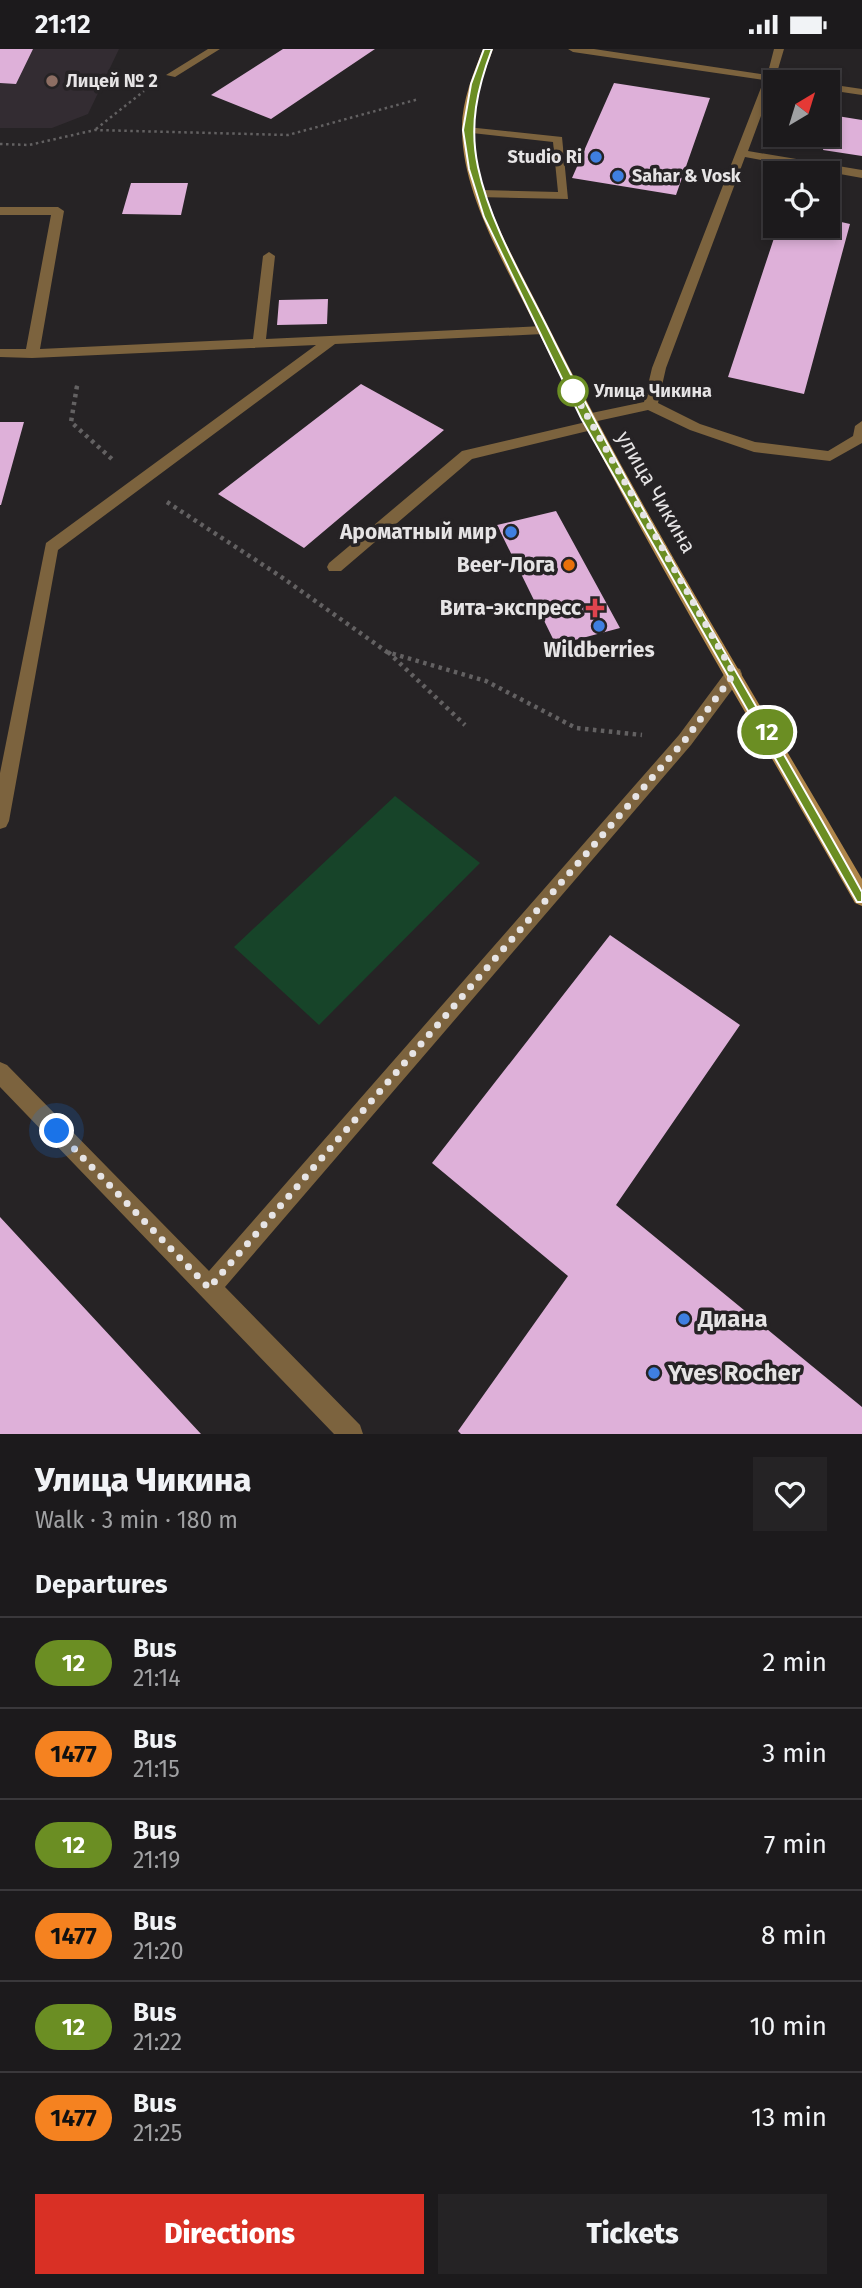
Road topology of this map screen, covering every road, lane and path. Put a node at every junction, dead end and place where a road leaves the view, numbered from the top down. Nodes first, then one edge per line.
1 (215, 49) edge
2 (488, 49) edge
3 (573, 49) edge
4 (779, 49) edge
5 (772, 70) edge
6 (171, 75) joint
7 (763, 77) edge
8 (840, 89) edge
9 (862, 92) edge
10 (763, 96) edge
11 (419, 99) dead end
12 (95, 130) junction
13 (467, 130) junction
14 (0, 144) edge
15 (740, 153) junction
16 (862, 174) edge
17 (481, 194) junction
18 (0, 211) edge
19 (269, 256) dead end
20 (544, 330) junction
21 (332, 340) junction
22 (259, 344) junction
23 (0, 353) edge
24 (32, 354) junction
25 (650, 405) junction
26 (589, 422) junction
27 (862, 426) edge
28 (335, 568) dead end
29 (387, 652) dead end
30 (734, 674) junction
31 (465, 725) dead end
32 (0, 821) edge
33 (862, 897) edge
34 (0, 1072) edge
35 (209, 1288) junction
36 (351, 1434) edge

1 - 6 street
2 - 13 street, улица Чикина
3 - 7 street
4 - 5 street
6 - 12 path
8 - 9 street
10 - 15 street
11 - 12 path
12 - 14 path
13 - 17 street, улица Чикина
13 - 17 street
15 - 16 street
15 - 25 street
17 - 20 street, улица Чикина
18 - 24 street
19 - 22 street
20 - 21 street
20 - 26 street, улица Чикина
21 - 22 street
21 - 32 street
22 - 24 street
23 - 24 street
25 - 26 street
25 - 27 street
26 - 28 street
26 - 30 street, улица Чикина
29 - 31 path
30 - 33 street, улица Чикина
30 - 35 street
34 - 35 street
35 - 36 street

